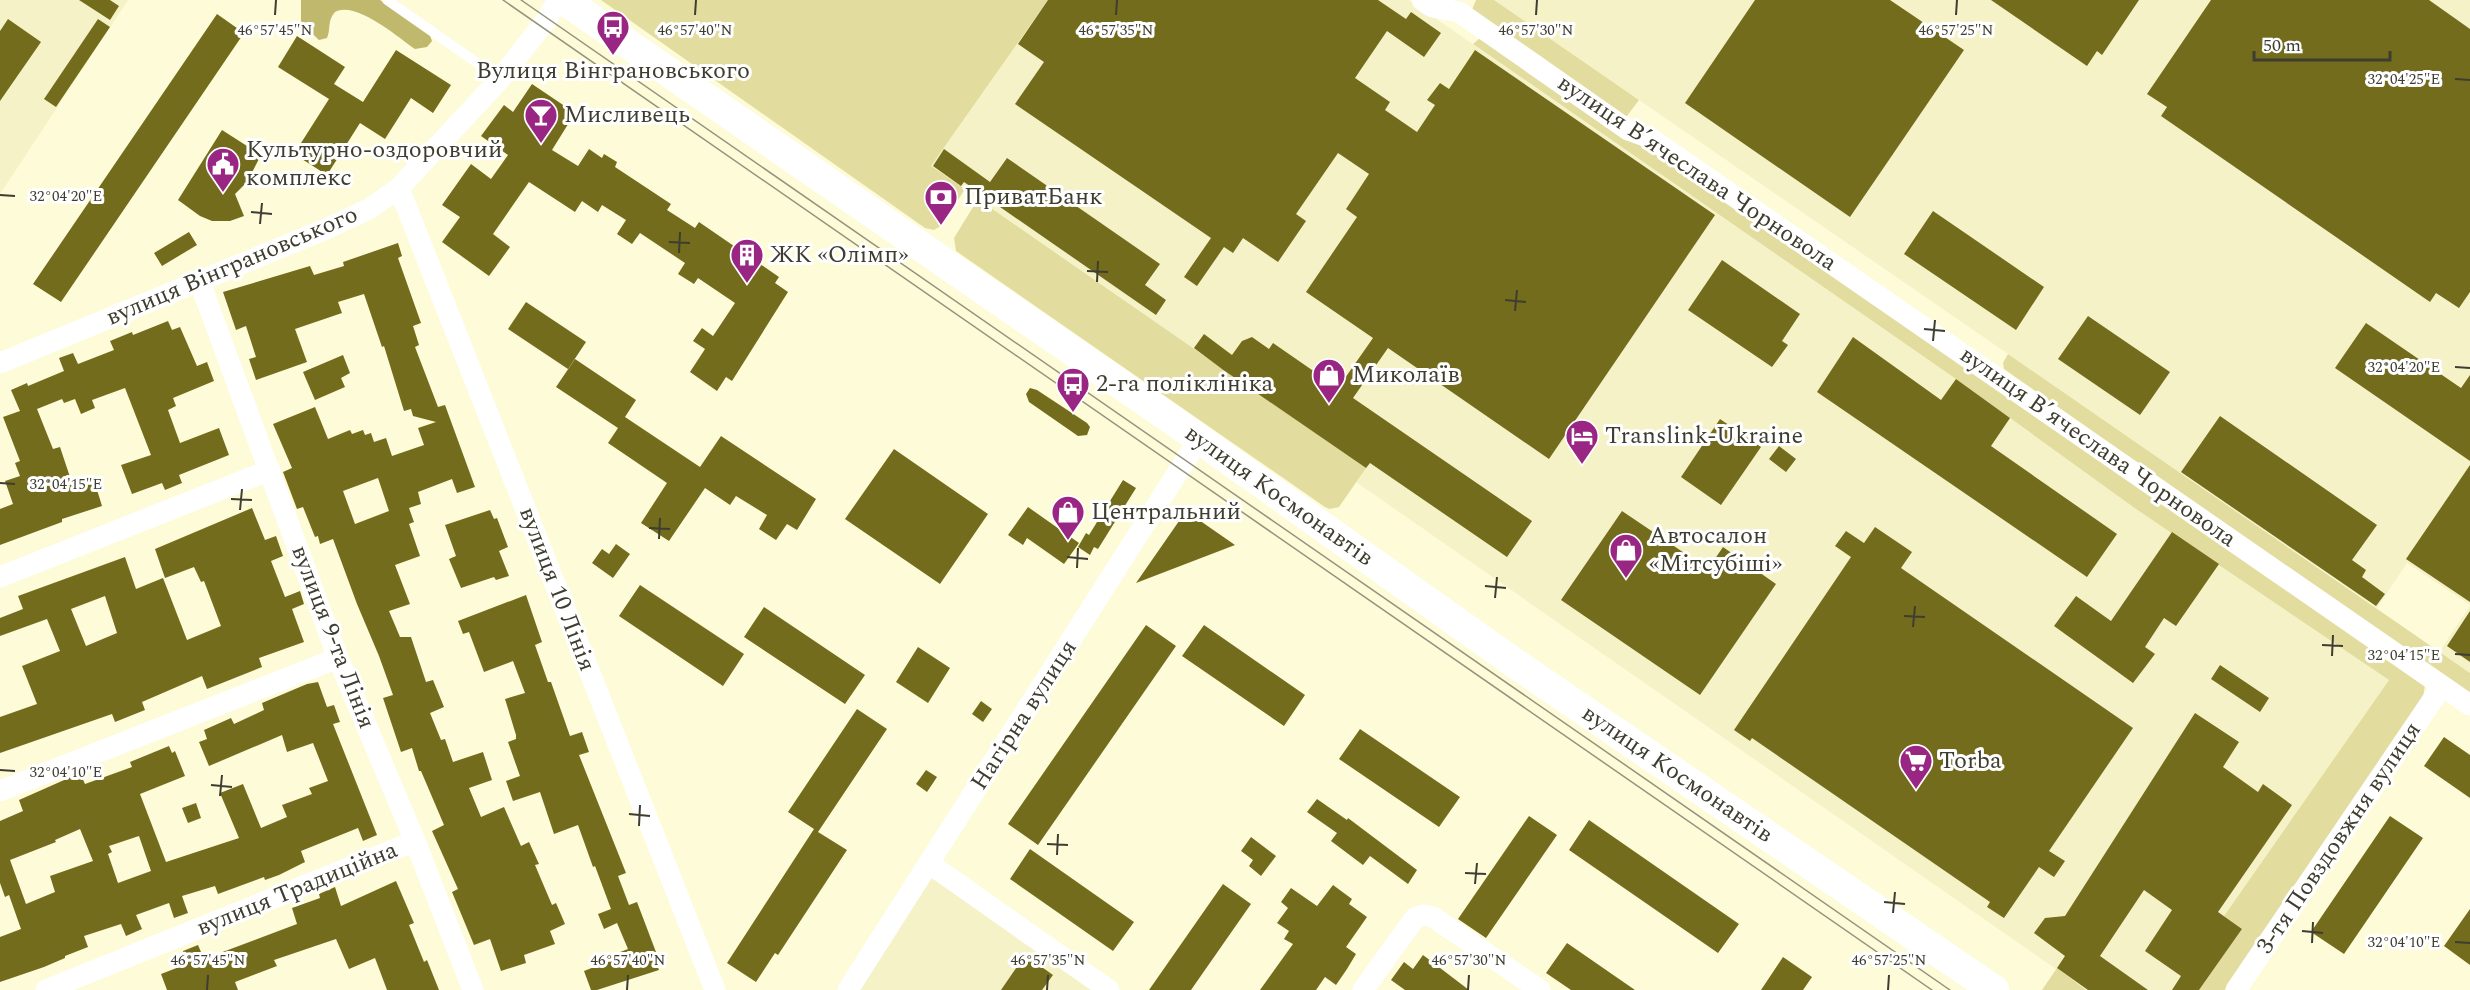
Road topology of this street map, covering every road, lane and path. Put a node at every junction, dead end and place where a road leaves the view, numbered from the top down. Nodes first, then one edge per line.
1 (387, 0) edge
2 (558, 0) edge
3 (564, 0) edge
4 (1422, 0) edge
5 (500, 79) junction
6 (399, 188) junction
7 (199, 280) junction
8 (0, 363) edge
9 (1200, 439) junction
10 (270, 470) junction
11 (0, 577) edge
12 (338, 658) junction
13 (2442, 686) junction
14 (2470, 705) edge
15 (0, 791) edge
16 (415, 841) junction
17 (930, 864) junction
18 (46, 990) edge
19 (473, 990) edge
20 (715, 990) edge
21 (848, 990) edge
22 (1109, 990) edge
23 (1363, 990) edge
24 (1540, 990) edge
25 (1994, 990) edge
26 (2236, 990) edge

1 - 5 lane
2 - 5 street, вулиця Вінграновського
3 - 9 main road, вулиця Космонавтів
4 - 13 street, вулиця Вʼячеслава Чорновола
5 - 6 street, вулиця Вінграновського
6 - 7 street, вулиця Вінграновського
6 - 20 street, вулиця 10 Лінія
7 - 8 street, вулиця Вінграновського
7 - 10 street, вулиця 9-та Лінія
9 - 17 street, Нагірна вулиця
9 - 25 main road, вулиця Космонавтів
10 - 11 street
10 - 12 street, вулиця 9-та Лінія
12 - 15 street
12 - 16 street, вулиця 9-та Лінія
13 - 14 street, вулиця Вʼячеслава Чорновола
13 - 26 street, 3-тя Повздовжня вулиця
16 - 18 street, вулиця Традиційна
16 - 19 street, вулиця 9-та Лінія
17 - 21 street, Нагірна вулиця
17 - 22 street
23 - 24 street

